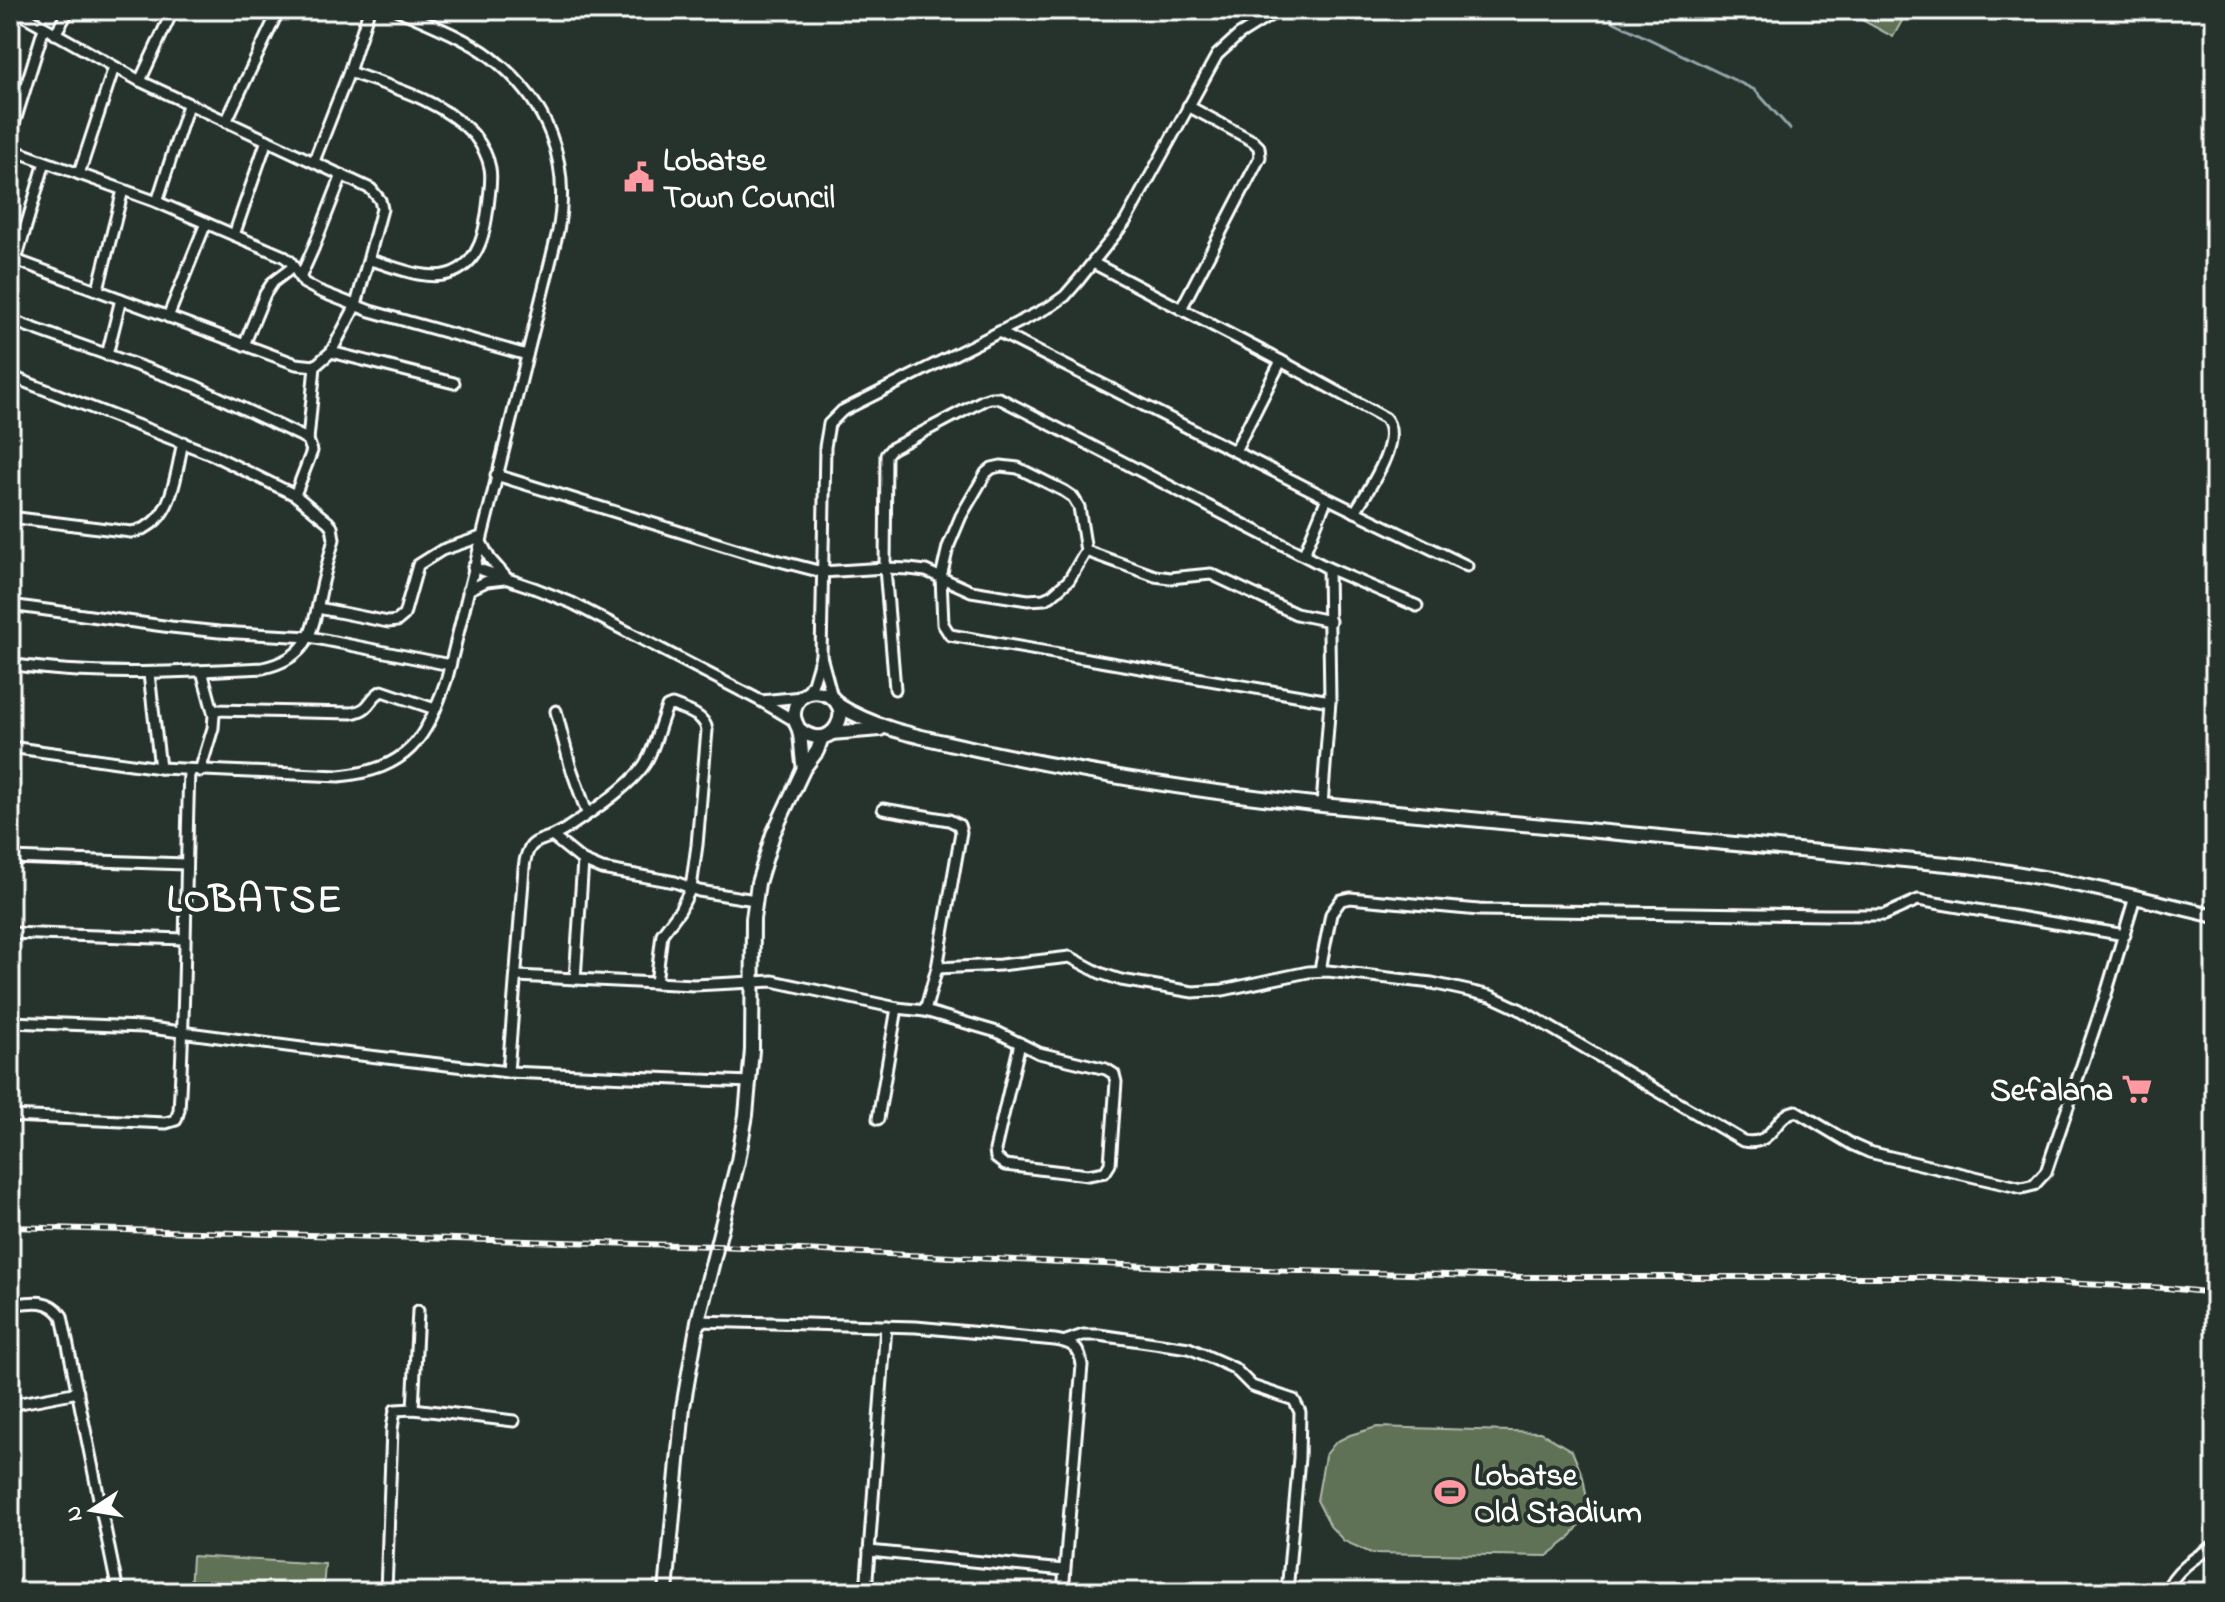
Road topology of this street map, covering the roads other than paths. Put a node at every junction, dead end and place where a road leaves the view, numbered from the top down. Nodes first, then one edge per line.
1 (14, 10) edge
2 (69, 10) edge
3 (173, 10) edge
4 (369, 10) edge
5 (398, 10) edge
6 (1279, 10) edge
7 (275, 18) dead end
8 (44, 28) junction
9 (55, 34) junction
10 (114, 67) junction
11 (349, 72) junction
12 (140, 81) junction
13 (188, 105) junction
14 (1188, 106) junction
15 (14, 115) edge
16 (226, 122) junction
17 (10, 137) edge
18 (267, 140) junction
19 (10, 149) edge
20 (314, 161) junction
21 (45, 162) junction
22 (79, 174) junction
23 (342, 175) junction
24 (123, 190) junction
25 (157, 202) junction
26 (206, 223) junction
27 (234, 235) junction
28 (13, 259) edge
29 (370, 260) junction
30 (1093, 263) junction
31 (293, 267) junction
32 (300, 278) junction
33 (98, 289) junction
34 (121, 299) junction
35 (356, 305) junction
36 (1181, 309) junction
37 (168, 317) junction
38 (10, 320) edge
39 (999, 332) junction
40 (244, 345) junction
41 (331, 352) junction
42 (107, 355) junction
43 (527, 355) junction
44 (1281, 361) junction
45 (315, 366) junction
46 (10, 376) edge
47 (454, 383) dead end
48 (308, 440) junction
49 (183, 442) junction
50 (1235, 451) junction
51 (496, 475) junction
52 (295, 495) junction
53 (1327, 498) junction
54 (1355, 512) junction
55 (10, 517) edge
56 (481, 537) junction
57 (1086, 551) junction
58 (1304, 554) junction
59 (1467, 566) dead end
60 (473, 567) junction
61 (885, 568) junction
62 (1328, 568) junction
63 (822, 572) junction
64 (941, 577) junction
65 (507, 579) junction
66 (468, 590) junction
67 (10, 605) edge
68 (1417, 606) dead end
69 (318, 608) junction
70 (1330, 621) junction
71 (310, 637) junction
72 (821, 656) junction
73 (10, 664) edge
74 (450, 665) junction
75 (202, 671) junction
76 (149, 674) junction
77 (895, 689) dead end
78 (804, 695) junction
79 (761, 701) junction
80 (835, 701) junction
81 (1330, 701) junction
82 (435, 709) junction
83 (214, 710) junction
84 (556, 711) dead end
85 (797, 725) junction
86 (887, 729) junction
87 (827, 735) junction
88 (10, 747) edge
89 (160, 768) junction
90 (804, 768) junction
91 (189, 771) junction
92 (200, 771) junction
93 (1322, 805) junction
94 (883, 809) dead end
95 (587, 813) junction
96 (552, 836) junction
97 (10, 858) edge
98 (583, 861) junction
99 (186, 864) junction
100 (691, 888) junction
101 (2135, 897) junction
102 (755, 900) junction
103 (2215, 916) edge
104 (10, 933) edge
105 (2125, 935) junction
106 (184, 939) junction
107 (937, 968) junction
108 (1320, 970) junction
109 (517, 976) junction
110 (575, 979) junction
111 (656, 983) junction
112 (752, 983) junction
113 (897, 1008) junction
114 (925, 1011) junction
115 (10, 1022) edge
116 (184, 1032) junction
117 (1020, 1043) junction
118 (508, 1072) junction
119 (750, 1082) junction
120 (10, 1116) edge
121 (878, 1119) dead end
122 (10, 1305) edge
123 (418, 1311) dead end
124 (698, 1321) junction
125 (886, 1326) junction
126 (1066, 1341) junction
127 (78, 1392) junction
128 (10, 1405) edge
129 (413, 1409) junction
130 (514, 1421) dead end
131 (2215, 1545) edge
132 (869, 1551) junction
133 (1064, 1570) junction
134 (118, 1592) edge
135 (386, 1592) edge
136 (666, 1592) edge
137 (866, 1592) edge
138 (1063, 1592) edge
139 (1287, 1592) edge
140 (2166, 1592) edge

1 - 8 street
2 - 9 street
3 - 12 street
4 - 11 street
5 - 43 street
6 - 14 street
7 - 16 street
8 - 9 street
8 - 15 street
9 - 10 street
10 - 12 street
10 - 22 street
11 - 20 street
11 - 29 street
12 - 13 street
13 - 16 street
13 - 25 street
14 - 30 street
14 - 36 street
15 - 17 street
16 - 18 street
18 - 20 street
18 - 27 street
19 - 21 street
20 - 23 street
21 - 22 street
21 - 28 street
22 - 24 street
23 - 29 street
23 - 32 street
24 - 25 street
24 - 33 street
25 - 26 street
26 - 27 street
26 - 37 street
27 - 31 street
28 - 33 street
29 - 35 street
30 - 36 street
30 - 39 street
31 - 32 street
31 - 40 street
32 - 35 street
33 - 34 street
34 - 37 street
34 - 42 street
35 - 41 street
35 - 43 street
36 - 44 street
37 - 40 street
38 - 42 street
39 - 50 street
39 - 63 street
40 - 45 street
41 - 45 street
41 - 47 street
42 - 48 street
43 - 51 street
44 - 50 street
44 - 54 street
45 - 48 street
46 - 49 street
48 - 52 street
49 - 52 street
49 - 55 street
50 - 53 street
51 - 56 street
51 - 63 street
52 - 69 street
53 - 54 street
53 - 58 street
54 - 59 street
56 - 60 street
56 - 65 street
56 - 69 street
57 - 64 street
57 - 64 street
57 - 70 street
58 - 61 street
58 - 62 street
60 - 65 street
60 - 66 street
61 - 63 street
61 - 64 street
61 - 77 street
62 - 68 street
62 - 70 street
63 - 72 street
64 - 81 street
65 - 66 street
65 - 79 street
66 - 74 street
67 - 71 street
69 - 71 street
70 - 81 street
71 - 74 street
71 - 75 street
72 - 78 street
72 - 80 street
73 - 76 street
74 - 82 street
75 - 76 street
75 - 83 street
76 - 89 street
78 - 79 street
78 - 80 main road
78 - 85 main road
79 - 85 street
80 - 86 main road
80 - 87 main road
81 - 93 street
82 - 83 street
82 - 92 street
83 - 92 street
84 - 95 street
85 - 87 main road
85 - 90 main road
86 - 87 main road
86 - 93 main road
87 - 90 main road
88 - 89 street
89 - 91 street
90 - 102 main road
91 - 92 street
91 - 99 street
93 - 101 main road
94 - 107 street
95 - 96 street
95 - 100 street
96 - 98 street
96 - 109 street
97 - 99 street
98 - 100 street
98 - 110 street
99 - 106 street
100 - 102 street
100 - 111 street
101 - 103 main road
101 - 105 street
102 - 112 main road
104 - 106 street
105 - 108 street
105 - 108 street
106 - 116 street
107 - 108 street
107 - 114 street
109 - 110 street
109 - 118 street
110 - 111 street
111 - 112 street
112 - 113 street
112 - 119 main road
113 - 114 street
113 - 121 street
114 - 117 street
115 - 116 street
116 - 118 street
116 - 120 street
117 - 117 street
118 - 119 street
119 - 124 main road
122 - 127 street
123 - 129 street
124 - 125 street
124 - 136 main road
125 - 126 street
125 - 132 street
126 - 133 street
126 - 139 street
127 - 128 street
127 - 134 street
129 - 130 street
129 - 135 street
131 - 140 street
132 - 133 street
132 - 137 street
133 - 138 street

